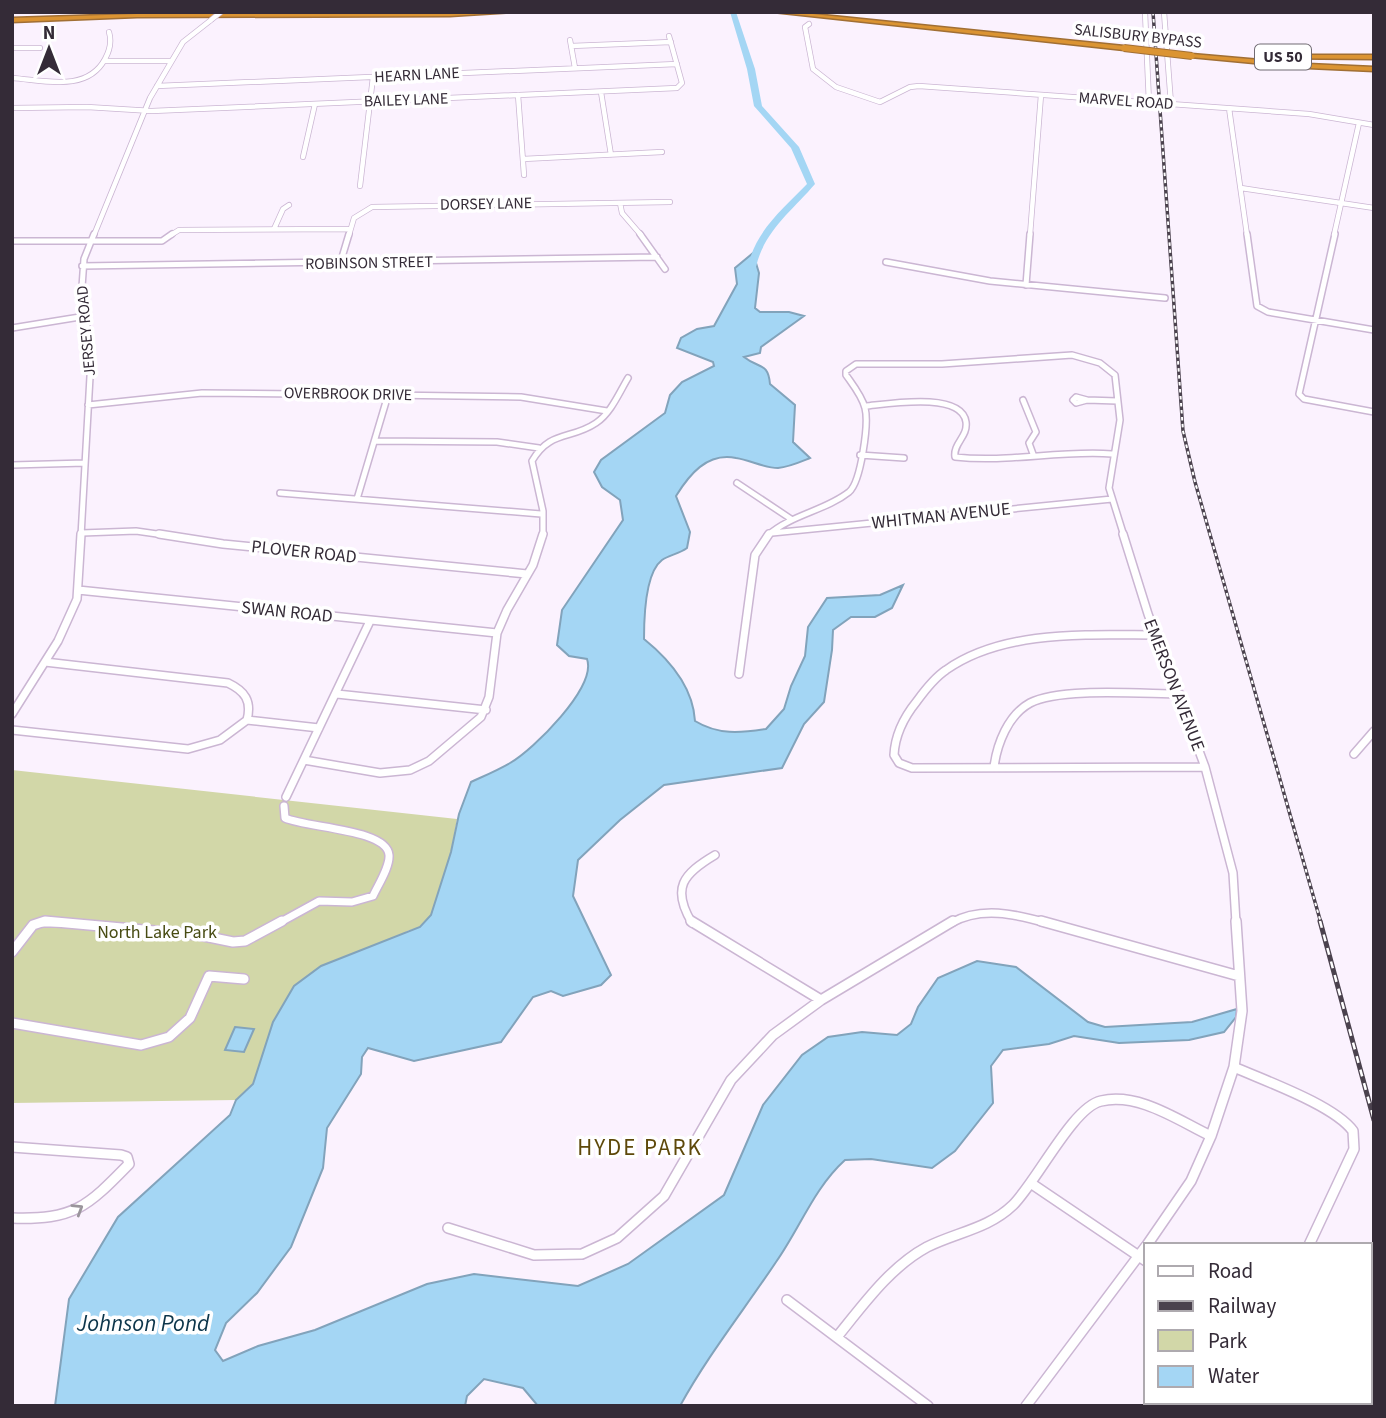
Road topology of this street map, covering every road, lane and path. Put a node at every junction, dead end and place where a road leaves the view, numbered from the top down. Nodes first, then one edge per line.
1 (79, 12) edge
2 (221, 12) edge
3 (512, 12) edge
4 (775, 12) edge
5 (825, 12) edge
6 (1145, 12) edge
7 (1164, 12) edge
8 (12, 18) edge
9 (809, 23) dead end
10 (109, 32) dead end
11 (1124, 47) junction
12 (12, 48) edge
13 (40, 48) dead end
14 (1374, 52) edge
15 (1192, 54) junction
16 (1374, 59) edge
17 (104, 61) junction
18 (171, 61) junction
19 (677, 64) junction
20 (575, 68) junction
21 (1374, 69) edge
22 (373, 77) junction
23 (12, 78) edge
24 (156, 86) junction
25 (601, 92) junction
26 (519, 95) junction
27 (1041, 95) junction
28 (370, 102) junction
29 (1149, 103) junction
30 (315, 104) junction
31 (1171, 104) junction
32 (12, 108) edge
33 (1229, 108) junction
34 (144, 111) junction
35 (1359, 123) junction
36 (1374, 125) edge
37 (662, 152) dead end
38 (611, 155) junction
39 (303, 157) dead end
40 (523, 159) junction
41 (524, 175) dead end
42 (360, 186) dead end
43 (1241, 188) junction
44 (670, 202) dead end
45 (620, 203) junction
46 (1341, 203) junction
47 (289, 205) dead end
48 (1374, 208) edge
49 (274, 229) junction
50 (350, 229) junction
51 (12, 241) edge
52 (91, 241) junction
53 (657, 257) junction
54 (886, 262) dead end
55 (340, 264) junction
56 (82, 267) junction
57 (665, 269) dead end
58 (1026, 285) junction
59 (1165, 298) dead end
60 (86, 316) junction
61 (1316, 320) junction
62 (12, 328) edge
63 (1374, 330) edge
64 (628, 378) dead end
65 (388, 395) junction
66 (1023, 400) dead end
67 (1087, 400) dead end
68 (1117, 401) junction
69 (88, 405) junction
70 (866, 407) junction
71 (607, 411) junction
72 (1374, 412) edge
73 (375, 441) junction
74 (539, 448) junction
75 (1033, 454) junction
76 (1112, 454) junction
77 (860, 455) junction
78 (904, 458) dead end
79 (85, 463) junction
80 (12, 465) edge
81 (737, 483) dead end
82 (280, 493) dead end
83 (357, 499) junction
84 (1112, 499) junction
85 (541, 514) junction
86 (791, 519) junction
87 (82, 533) junction
88 (769, 533) junction
89 (527, 574) junction
90 (78, 590) junction
91 (370, 621) junction
92 (497, 633) junction
93 (1157, 635) junction
94 (45, 662) junction
95 (739, 674) dead end
96 (337, 694) junction
97 (1180, 694) junction
98 (486, 710) junction
99 (12, 714) edge
100 (247, 720) junction
101 (318, 728) junction
102 (12, 730) edge
103 (1374, 731) edge
104 (1354, 754) dead end
105 (304, 760) junction
106 (994, 767) junction
107 (1205, 767) junction
108 (715, 855) dead end
109 (12, 952) edge
110 (1239, 976) junction
111 (244, 979) dead end
112 (821, 1000) junction
113 (12, 1023) edge
114 (1234, 1067) junction
115 (1211, 1136) junction
116 (12, 1147) edge
117 (1032, 1184) junction
118 (12, 1219) edge
119 (447, 1228) dead end
120 (1148, 1243) edge
121 (1310, 1243) edge
122 (1143, 1258) edge
123 (787, 1300) dead end
124 (837, 1337) junction
125 (928, 1406) edge
126 (1026, 1406) edge

1 - 8 highway
2 - 18 street, JERSEY ROAD, bridge
3 - 8 highway
4 - 11 highway, SALISBURY BYPASS / US 50
5 - 11 highway, SALISBURY BYPASS / US 50
6 - 29 street
7 - 31 street
9 - 27 street, MARVEL ROAD
10 - 17 street
11 - 15 highway, SALISBURY BYPASS / US 50, bridge
12 - 13 street
14 - 15 highway
15 - 16 highway, SALISBURY BYPASS / US 50
15 - 21 highway
17 - 18 street
17 - 23 street
18 - 24 street, JERSEY ROAD
19 - 20 street, HEARN LANE
19 - 20 street
19 - 25 street, BAILEY LANE
20 - 22 street, HEARN LANE
22 - 24 street, HEARN LANE
22 - 28 street
24 - 34 street, JERSEY ROAD
25 - 26 street, BAILEY LANE
25 - 38 street
26 - 28 street, BAILEY LANE
26 - 40 street, DORSEY LANE
27 - 29 street, MARVEL ROAD
27 - 58 street
28 - 30 street, BAILEY LANE
28 - 42 street
29 - 31 street, MARVEL ROAD
30 - 34 street, BAILEY LANE
30 - 39 street
31 - 33 street, MARVEL ROAD
32 - 34 street, BAILEY LANE
33 - 35 street, MARVEL ROAD
33 - 43 street
34 - 52 street, JERSEY ROAD
35 - 36 street, MARVEL ROAD
35 - 46 street
37 - 38 street
38 - 40 street
40 - 41 street, DORSEY LANE
43 - 46 street
43 - 61 street
44 - 45 street, DORSEY LANE
45 - 50 street, DORSEY LANE
45 - 53 street
46 - 48 street
46 - 61 street
47 - 49 street
49 - 50 street
49 - 52 street
50 - 55 street
51 - 52 street
52 - 56 street, JERSEY ROAD
53 - 55 street, ROBINSON STREET
53 - 57 street
54 - 58 street
55 - 56 street, ROBINSON STREET
56 - 60 street, JERSEY ROAD
58 - 59 street
60 - 62 street
60 - 69 street, JERSEY ROAD
61 - 63 street
61 - 72 street
64 - 71 street
65 - 69 street, OVERBROOK DRIVE
65 - 71 street, OVERBROOK DRIVE
65 - 73 street
66 - 75 street
67 - 68 street
68 - 70 street, EMERSON AVENUE
68 - 76 street, EMERSON AVENUE
69 - 79 street, JERSEY ROAD
70 - 75 street
70 - 77 street
71 - 74 street
73 - 74 street
73 - 83 street
74 - 85 street
75 - 76 street
76 - 84 street, EMERSON AVENUE
77 - 78 street
77 - 86 street
79 - 80 street
79 - 87 street, JERSEY ROAD
81 - 86 street
82 - 83 street
83 - 85 street
84 - 88 street, WHITMAN AVENUE
84 - 93 street, EMERSON AVENUE
85 - 89 street
86 - 88 street
87 - 89 street, PLOVER ROAD
87 - 90 street, JERSEY ROAD
88 - 95 street
89 - 92 street
90 - 91 street, SWAN ROAD
90 - 94 street, JERSEY ROAD
91 - 92 street, SWAN ROAD
91 - 96 street
92 - 98 street
93 - 97 street, EMERSON AVENUE
93 - 106 street
94 - 99 street, JERSEY ROAD
94 - 100 street
96 - 98 street
96 - 101 street
97 - 106 street
97 - 107 street, EMERSON AVENUE
98 - 105 street
100 - 101 street
100 - 102 street
101 - 105 street
103 - 104 street
105 - 109 street
106 - 107 street
107 - 110 street, EMERSON AVENUE
108 - 112 street
110 - 112 street
110 - 114 street, EMERSON AVENUE
111 - 113 street
112 - 119 street
114 - 115 street, EMERSON AVENUE
114 - 121 street
115 - 117 street
115 - 120 street, EMERSON AVENUE
118 -> 116 street
117 - 122 street
117 - 124 street
122 - 126 street, EMERSON AVENUE
123 - 124 street
124 - 125 street

